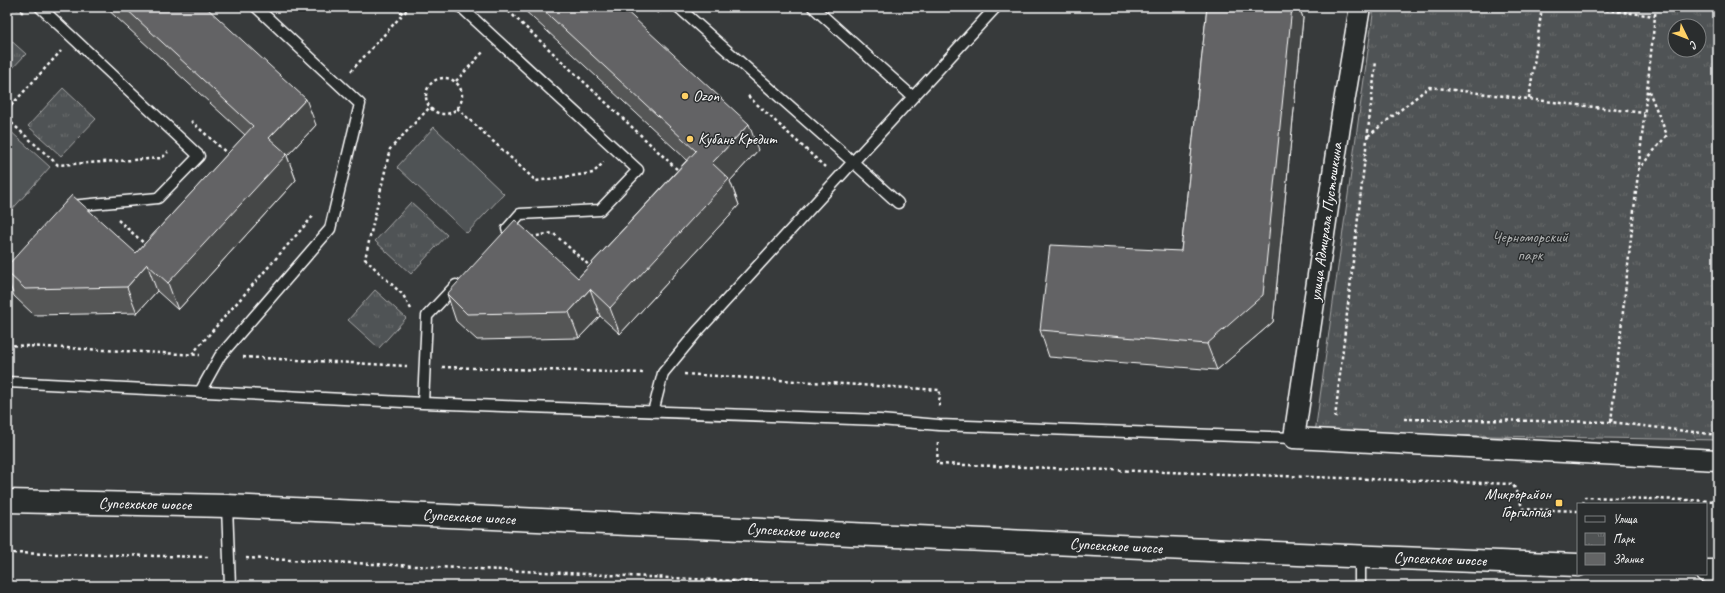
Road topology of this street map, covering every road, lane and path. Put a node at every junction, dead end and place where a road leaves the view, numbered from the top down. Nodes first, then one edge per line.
1 (40, 7) edge
2 (256, 7) edge
3 (396, 7) edge
4 (410, 7) edge
5 (461, 7) edge
6 (652, 7) edge
7 (678, 7) edge
8 (813, 7) edge
9 (996, 7) edge
10 (1360, 7) edge
11 (1542, 7) edge
12 (1582, 7) edge
13 (1656, 7) edge
14 (403, 14) junction
15 (1655, 16) junction
16 (664, 18) dead end
17 (73, 38) junction
18 (496, 39) junction
19 (1376, 60) dead end
20 (456, 81) junction
21 (338, 84) junction
22 (1648, 88) dead end
23 (746, 94) dead end
24 (913, 97) junction
25 (1529, 99) junction
26 (430, 107) junction
27 (457, 108) junction
28 (7, 110) edge
29 (1644, 113) junction
30 (7, 119) edge
31 (188, 119) dead end
32 (11, 123) junction
33 (194, 124) junction
34 (7, 127) edge
35 (1367, 137) junction
36 (181, 139) junction
37 (615, 150) junction
38 (225, 162) edge
39 (853, 162) junction
40 (828, 169) dead end
41 (1638, 171) junction
42 (898, 203) dead end
43 (66, 212) edge
44 (316, 214) dead end
45 (115, 217) dead end
46 (500, 237) edge
47 (152, 240) edge
48 (463, 277) edge
49 (17, 280) edge
50 (7, 291) edge
51 (415, 316) dead end
52 (191, 354) dead end
53 (648, 367) dead end
54 (642, 373) dead end
55 (7, 382) edge
56 (200, 392) junction
57 (422, 403) junction
58 (653, 412) junction
59 (1342, 418) dead end
60 (1398, 419) dead end
61 (1611, 422) junction
62 (1718, 434) edge
63 (1294, 438) junction
64 (1718, 460) edge
65 (7, 501) edge
66 (1718, 501) edge
67 (1582, 503) edge
68 (227, 506) junction
69 (7, 553) edge
70 (1360, 556) junction
71 (230, 557) junction
72 (1577, 565) edge
73 (1707, 570) edge
74 (1718, 571) edge
75 (230, 586) edge
76 (841, 586) edge
77 (1360, 586) edge

1 - 17 lane
2 - 21 lane
3 - 14 path
4 - 14 path
5 - 18 lane
6 - 16 path
7 - 39 lane
8 - 24 lane
9 - 24 lane
10 - 63 street, улица Адмирала Пустошкина
11 - 25 path
12 - 15 path
13 - 15 path
14 - 21 path
15 - 29 path
17 - 28 path
17 - 36 lane
18 - 20 path
18 - 37 lane
19 - 35 path
20 - 26 path
20 - 27 path
21 - 56 lane
22 - 41 path
23 - 40 path
24 - 39 lane
25 - 29 path
25 - 35 path
26 - 27 path
26 - 51 path
27 - 37 path
29 - 41 path
30 - 32 path
31 - 33 path
32 - 34 path
32 - 36 path
33 - 36 path
33 - 38 path
35 - 59 path
36 - 43 lane
37 - 46 lane
39 - 42 lane
39 - 58 lane
41 - 61 path
44 - 52 path
45 - 47 path
48 - 57 lane
49 - 50 path
53 - 54 path
55 - 56 lane
56 - 57 lane
57 - 58 lane
58 - 63 lane
60 - 61 path
61 - 62 path
63 - 64 street
65 - 68 main road, Супсехское шоссе
66 - 67 path
68 - 70 main road, Супсехское шоссе
68 - 71 lane
69 - 71 path
70 - 72 main road, Супсехское шоссе
70 - 77 lane
71 - 75 lane
71 - 76 path
73 - 74 main road

